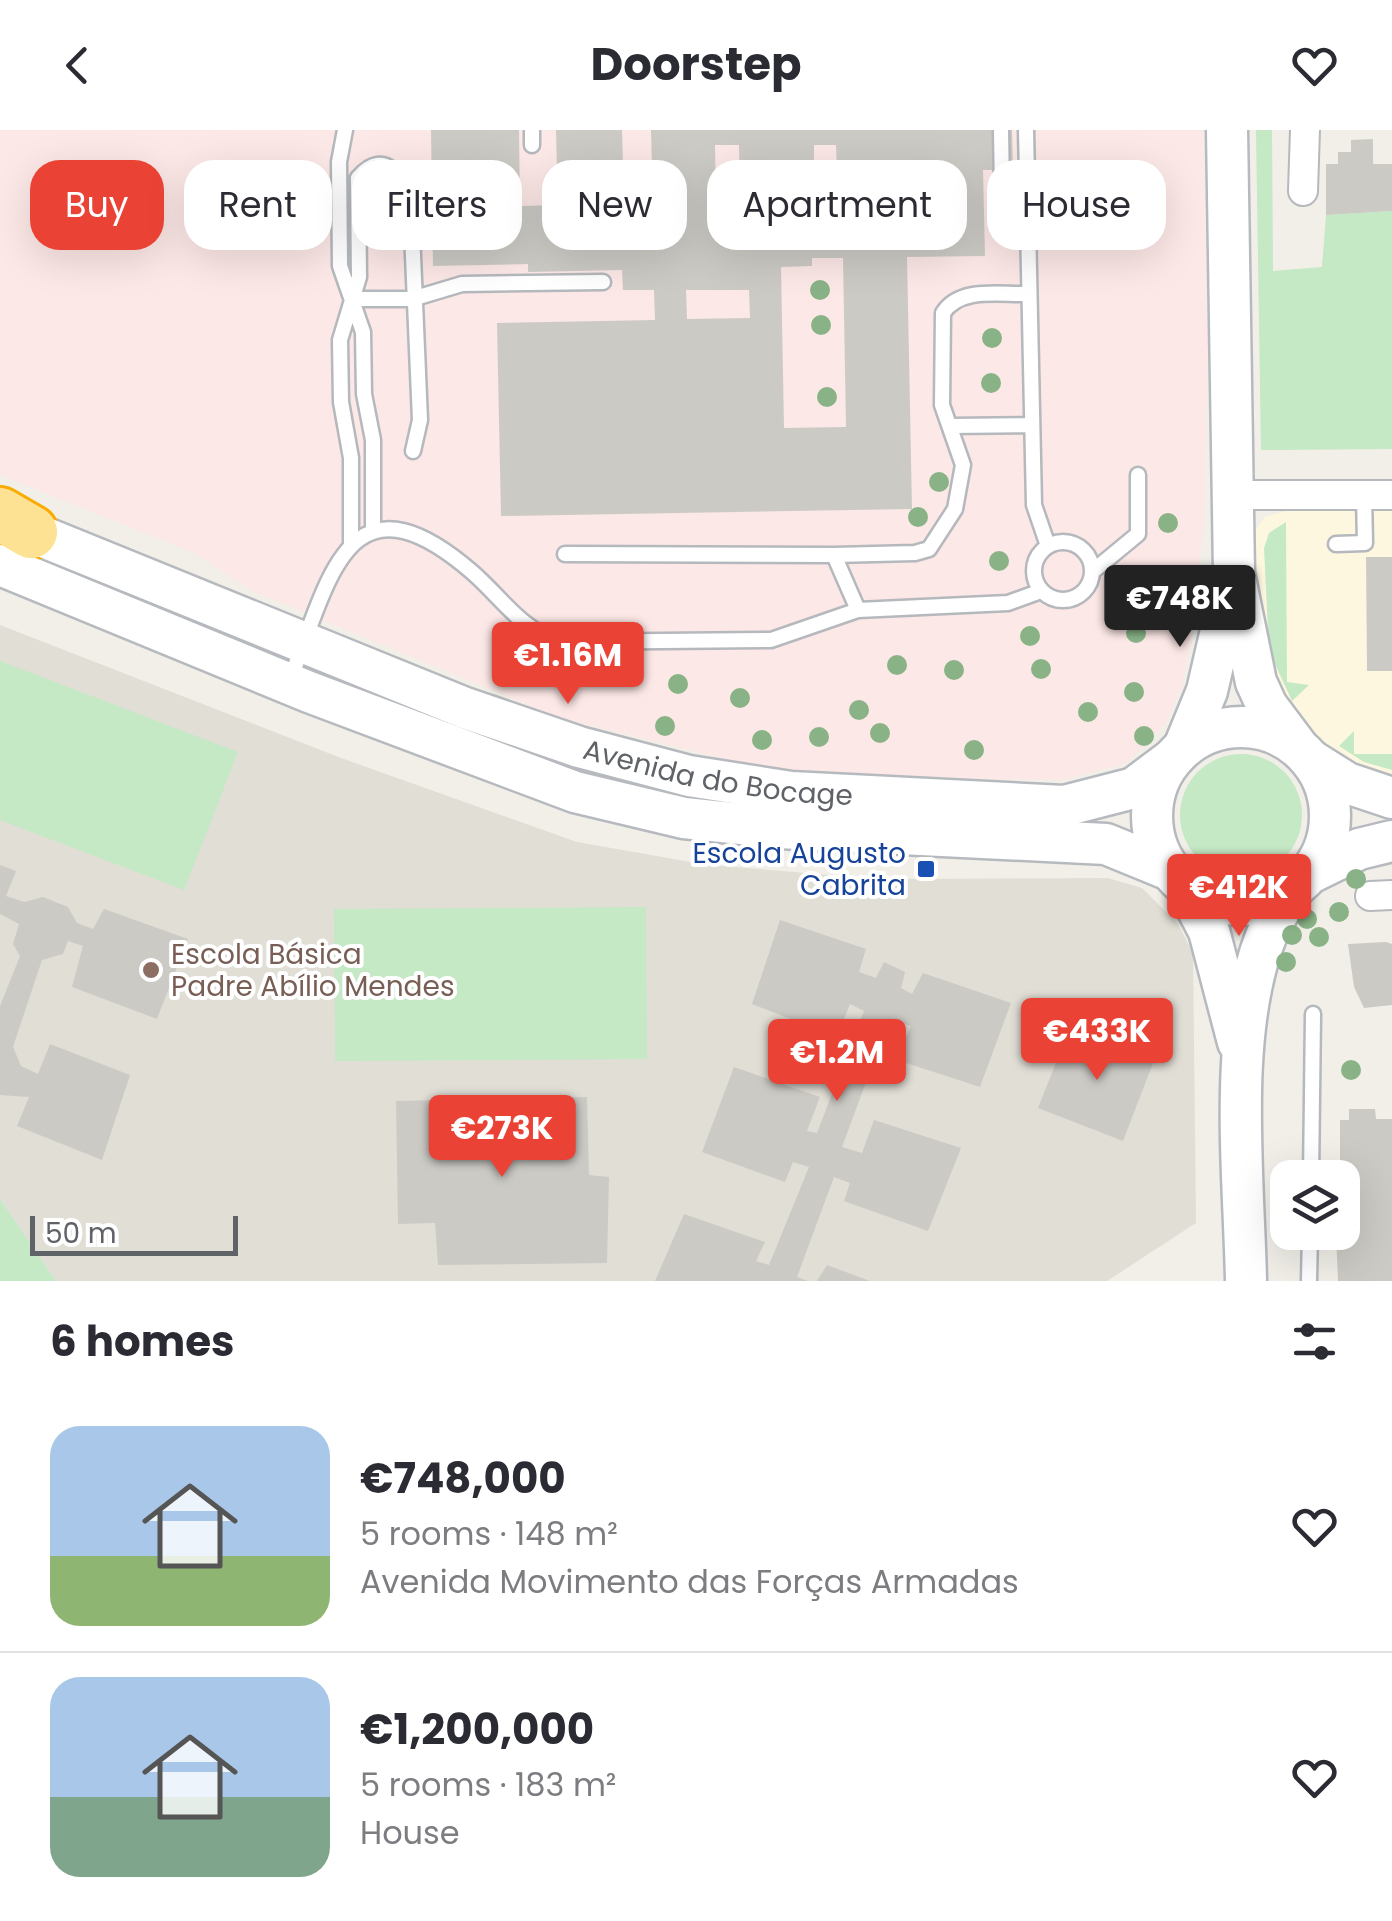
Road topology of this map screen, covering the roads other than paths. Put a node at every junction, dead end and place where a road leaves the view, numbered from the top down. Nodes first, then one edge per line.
1 (345, 130) edge
2 (1001, 130) edge
3 (1026, 130) edge
4 (1226, 130) edge
5 (1305, 130) edge
6 (1002, 160) edge
7 (1027, 160) edge
8 (1303, 191) dead end
9 (1028, 250) edge
10 (603, 282) dead end
11 (1029, 294) junction
12 (352, 299) junction
13 (412, 299) junction
14 (1032, 425) junction
15 (951, 426) junction
16 (414, 451) dead end
17 (1138, 475) dead end
18 (1234, 495) junction
19 (1378, 495) edge
20 (373, 530) junction
21 (8, 533) edge
22 (351, 544) junction
23 (1336, 544) dead end
24 (1048, 546) junction
25 (566, 554) dead end
26 (834, 555) junction
27 (1092, 572) junction
28 (1234, 573) junction
29 (1041, 591) junction
30 (858, 610) junction
31 (305, 642) junction
32 (289, 683) junction
33 (1177, 754) junction
34 (1304, 754) junction
35 (1392, 798) edge
36 (1392, 841) edge
37 (1179, 878) junction
38 (1301, 880) junction
39 (1313, 1014) dead end
40 (1242, 1058) junction
41 (1311, 1160) edge
42 (1310, 1250) edge
43 (1246, 1281) edge
44 (1310, 1281) edge

1 - 12 lane
2 - 6 lane
3 - 7 lane
4 - 18 main road
5 - 8 street
9 - 11 lane
10 - 13 lane
11 - 14 lane
11 - 15 lane
12 - 13 lane
12 - 13 lane
12 - 20 lane
12 - 22 lane
13 - 16 lane
14 - 15 lane
14 - 24 lane
15 - 26 lane
17 - 27 lane
18 - 19 street
18 - 28 main road
19 - 23 lane
20 - 22 lane
20 - 30 lane
21 - 31 main road, Avenida do Bocage
21 - 32 main road, Avenida do Bocage
22 - 31 lane
24 - 27 lane
24 - 29 lane
25 - 26 lane
26 - 30 lane
27 - 29 lane
28 - 33 main road
28 - 34 main road
29 - 30 lane
31 - 32 lane
31 - 33 main road, Avenida do Bocage
32 - 37 main road, Avenida do Bocage
33 - 34 main road
33 - 37 main road
34 - 35 main road
34 - 38 main road
36 - 38 main road
37 - 38 main road
37 - 40 main road
38 - 40 main road
39 - 41 lane
40 - 43 main road
42 - 44 lane

